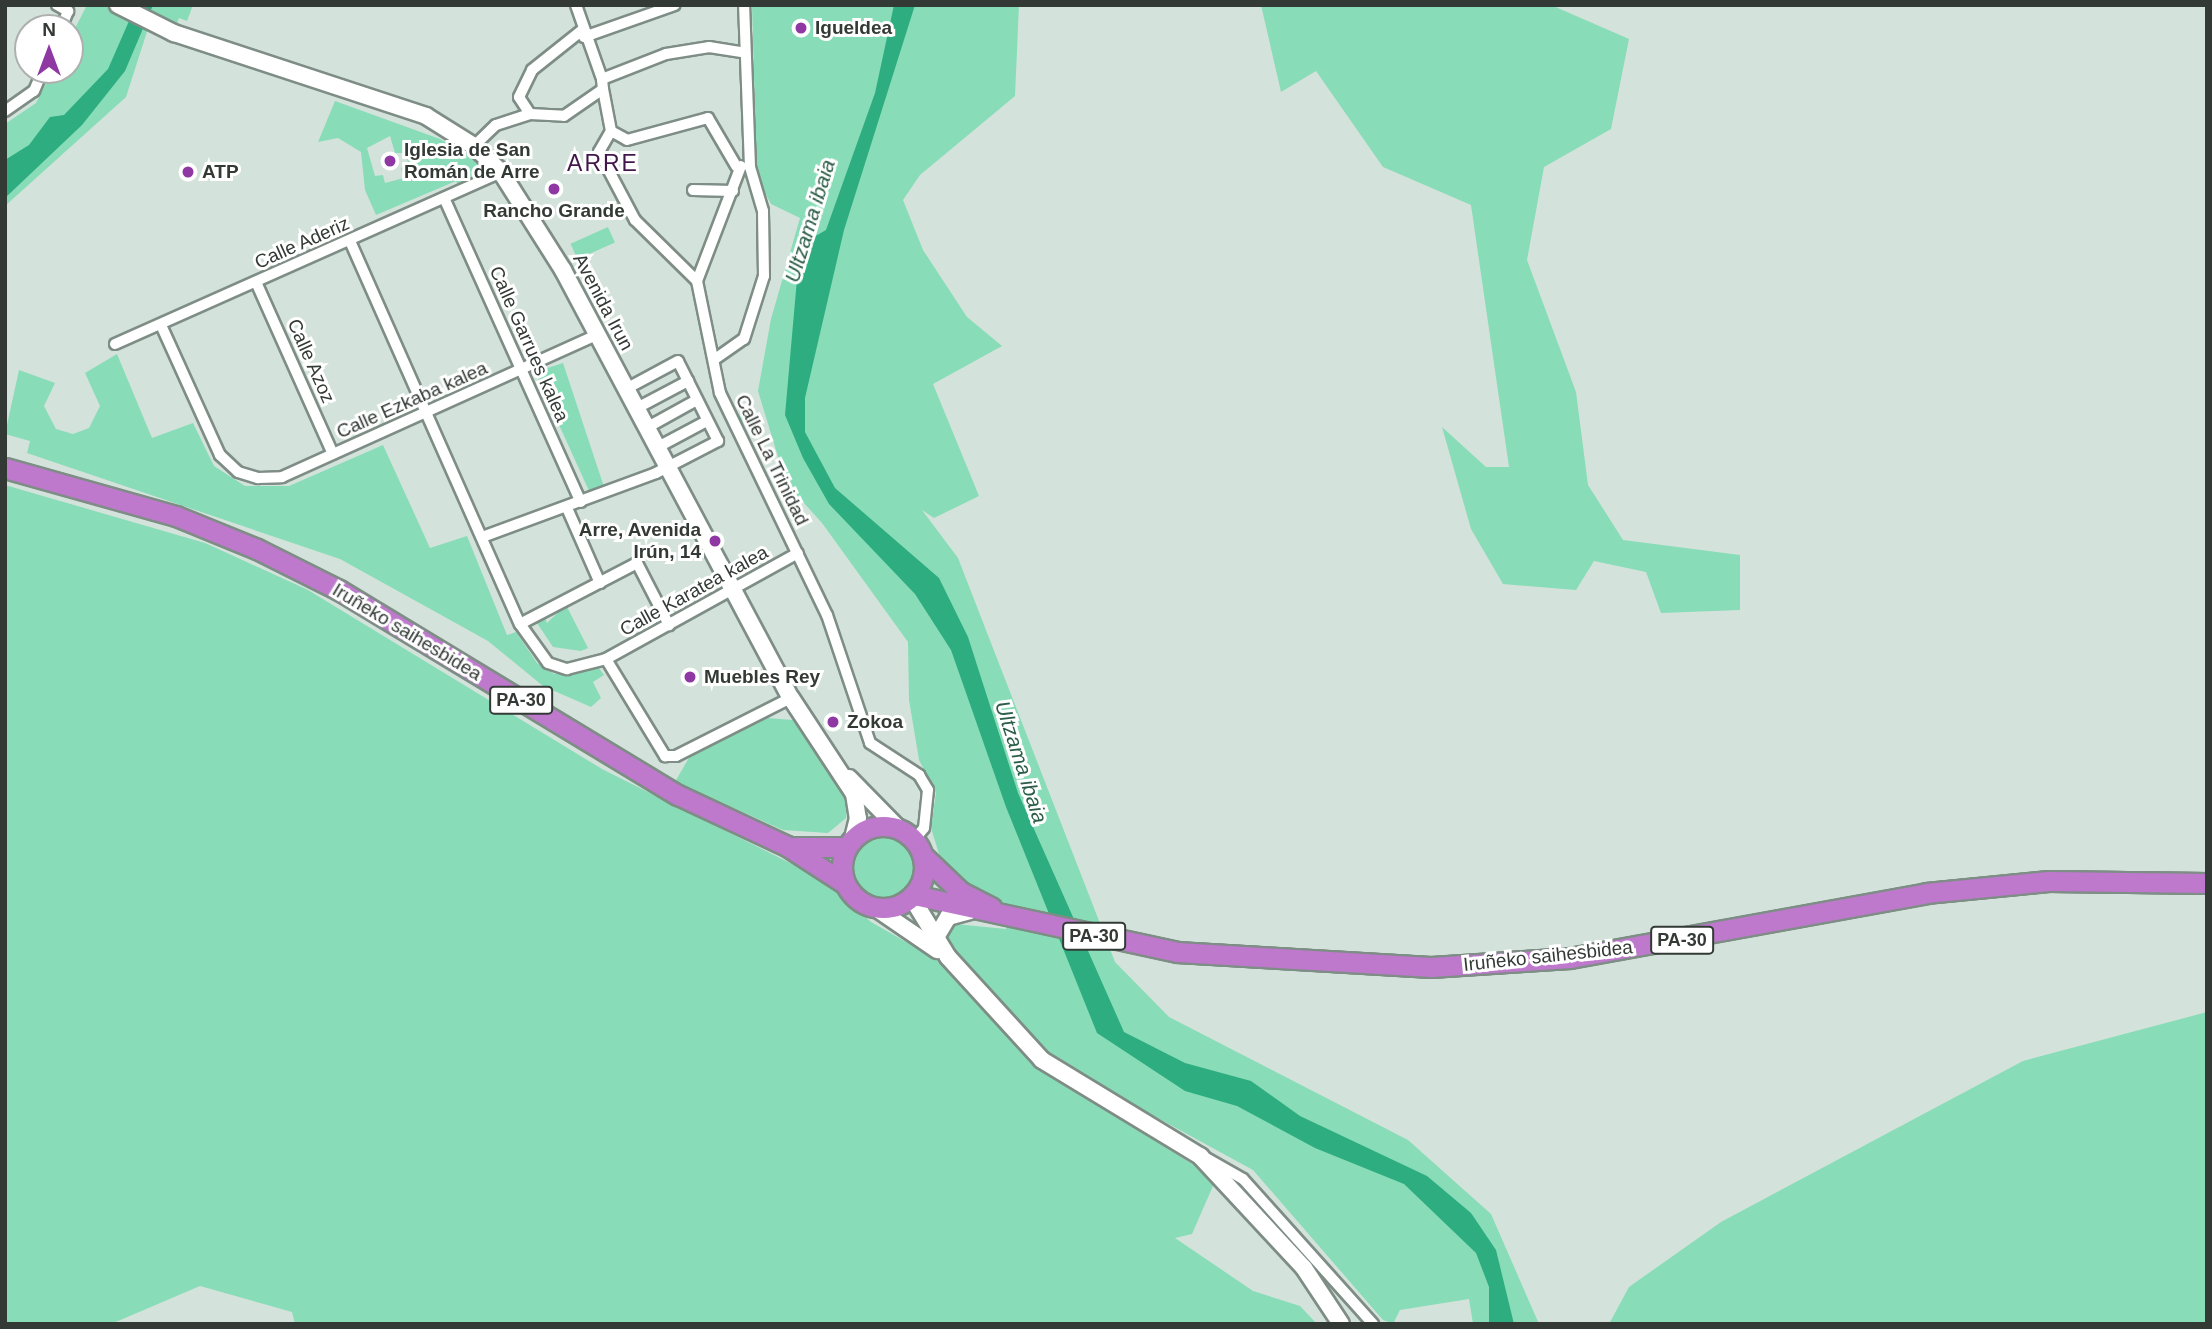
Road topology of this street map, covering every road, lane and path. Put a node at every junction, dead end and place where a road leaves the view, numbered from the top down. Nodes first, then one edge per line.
1 (118, 5) edge
2 (576, 5) edge
3 (675, 5) edge
4 (744, 5) edge
5 (583, 34) junction
6 (745, 53) junction
7 (37, 84) edge
8 (603, 84) junction
9 (5, 111) edge
10 (530, 114) junction
11 (611, 131) junction
12 (474, 146) junction
13 (736, 166) junction
14 (750, 167) junction
15 (501, 172) junction
16 (693, 190) dead end
17 (733, 191) junction
18 (445, 200) junction
19 (350, 241) junction
20 (697, 281) junction
21 (257, 282) junction
22 (161, 325) junction
23 (596, 335) junction
24 (115, 344) dead end
25 (715, 359) junction
26 (521, 371) junction
27 (688, 381) junction
28 (626, 389) junction
29 (697, 401) junction
30 (637, 408) junction
31 (429, 414) junction
32 (707, 421) junction
33 (648, 427) junction
34 (658, 447) junction
35 (333, 454) junction
36 (5, 468) edge
37 (670, 468) junction
38 (581, 502) junction
39 (568, 510) junction
40 (485, 536) junction
41 (798, 553) junction
42 (600, 583) junction
43 (734, 588) junction
44 (668, 622) junction
45 (520, 624) junction
46 (606, 659) junction
47 (791, 698) junction
48 (841, 773) junction
49 (912, 841) junction
50 (849, 843) junction
51 (787, 846) junction
52 (844, 883) junction
53 (2207, 883) edge
54 (913, 897) junction
55 (877, 909) junction
56 (970, 911) junction
57 (1023, 921) junction
58 (935, 939) junction
59 (948, 957) junction
60 (1200, 1156) junction
61 (1341, 1324) edge
62 (1373, 1324) edge

1 - 12 street, Avenida Irun
2 - 5 street
3 - 5 street
4 - 6 street
5 - 8 street
5 - 10 street
6 - 8 street
6 - 14 street
7 - 9 street
8 - 10 street
8 - 11 street
10 - 12 street
11 - 13 street
11 - 20 street
12 - 15 street, Avenida Irun
13 - 14 street
13 - 17 street
14 - 25 street
15 - 18 street, Calle Aderiz
15 - 23 street, Avenida Irun
16 - 17 street
17 - 20 street
18 - 19 street, Calle Aderiz
18 - 26 street, Calle Garrues kalea
19 - 21 street, Calle Aderiz
19 - 31 street, Calle Karatea kalea
20 - 25 street, Calle La Trinidad
21 - 22 street, Calle Aderiz
21 - 35 street, Calle Azoz
22 - 24 street, Calle Aderiz
22 - 35 street, Calle Ezkaba kalea
23 - 26 street, Calle Ezkaba kalea
23 - 28 street, Avenida Irun
25 - 41 street, Calle La Trinidad
26 - 31 street, Calle Ezkaba kalea
26 - 38 street, Calle Garrues kalea
27 - 28 street
27 - 29 street
27 - 30 street
28 - 30 street, Avenida Irun
29 - 32 street
29 - 33 street
30 - 33 street, Avenida Irun
31 - 35 street, Calle Ezkaba kalea
31 - 40 street, Calle Karatea kalea
32 - 34 street
32 - 37 street
33 - 34 street, Avenida Irun
34 - 37 street, Avenida Irun
36 - 51 highway, Iruñeko saihesbidea / PA-30
37 - 38 street
37 - 43 street, Avenida Irun
38 - 39 street
39 - 40 street
39 - 42 street
40 - 45 street, Calle Karatea kalea
41 - 43 street, Calle Karatea kalea
41 - 49 street, Calle La Trinidad
42 - 44 street
42 - 45 street
43 - 44 street, Calle Karatea kalea
43 - 47 street, Avenida Irun
44 - 46 street, Calle Karatea kalea
45 - 46 street, Calle Karatea kalea
46 - 47 street, Calle Karatea kalea
47 - 48 street, Avenida Irun
48 - 49 street
48 - 50 street
49 - 50 highway, PA-30
49 - 54 highway
49 - 57 highway, Iruñeko saihesbidea / PA-30
50 - 51 highway, Iruñeko saihesbidea / PA-30
50 - 52 highway
51 - 52 highway, Iruñeko saihesbidea / PA-30
52 - 55 highway, PA-30
53 - 57 highway, Iruñeko saihesbidea / PA-30
54 - 55 highway
54 - 56 highway, Iruñeko saihesbidea / PA-30
54 - 58 street
55 - 59 street
56 - 57 highway, Iruñeko saihesbidea / PA-30
56 - 58 street
58 - 59 street
59 - 60 street
60 - 61 street
60 - 62 street

